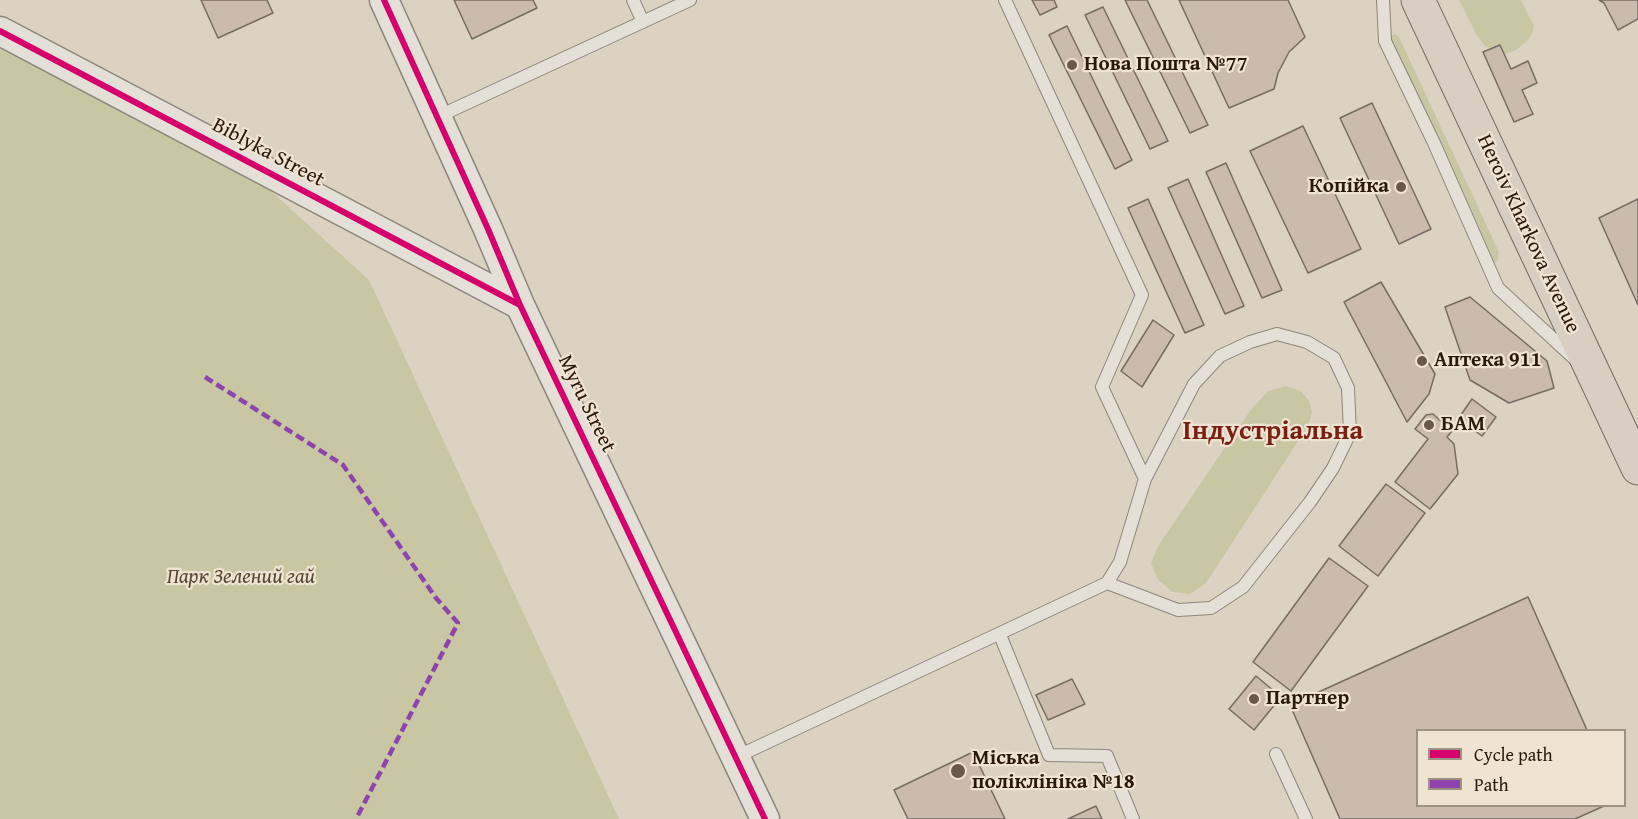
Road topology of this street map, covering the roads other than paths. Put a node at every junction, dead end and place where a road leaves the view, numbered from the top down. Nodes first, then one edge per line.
1 (384, 0) edge
2 (633, 0) edge
3 (690, 0) edge
4 (1005, 0) edge
5 (1383, 0) edge
6 (1418, 0) edge
7 (643, 22) junction
8 (0, 31) edge
9 (436, 117) junction
10 (520, 305) junction
11 (1596, 379) junction
12 (1638, 468) edge
13 (1145, 479) junction
14 (1107, 583) junction
15 (1000, 635) junction
16 (1276, 754) dead end
17 (736, 757) junction
18 (765, 819) edge
19 (1133, 819) edge
20 (1306, 819) edge

1 - 9 street, Myru Street
2 - 7 lane
3 - 7 lane
4 - 13 lane
5 - 11 lane
6 - 11 main road, Heroiv Kharkova Avenue
7 - 9 lane
8 - 10 street, Biblyka Street
9 - 10 street, Myru Street
10 - 17 street, Myru Street
11 - 12 main road, Heroiv Kharkova Avenue
13 - 14 lane
13 - 14 lane
14 - 15 lane
15 - 17 lane
15 - 19 lane
16 - 20 lane
17 - 18 street, Myru Street

